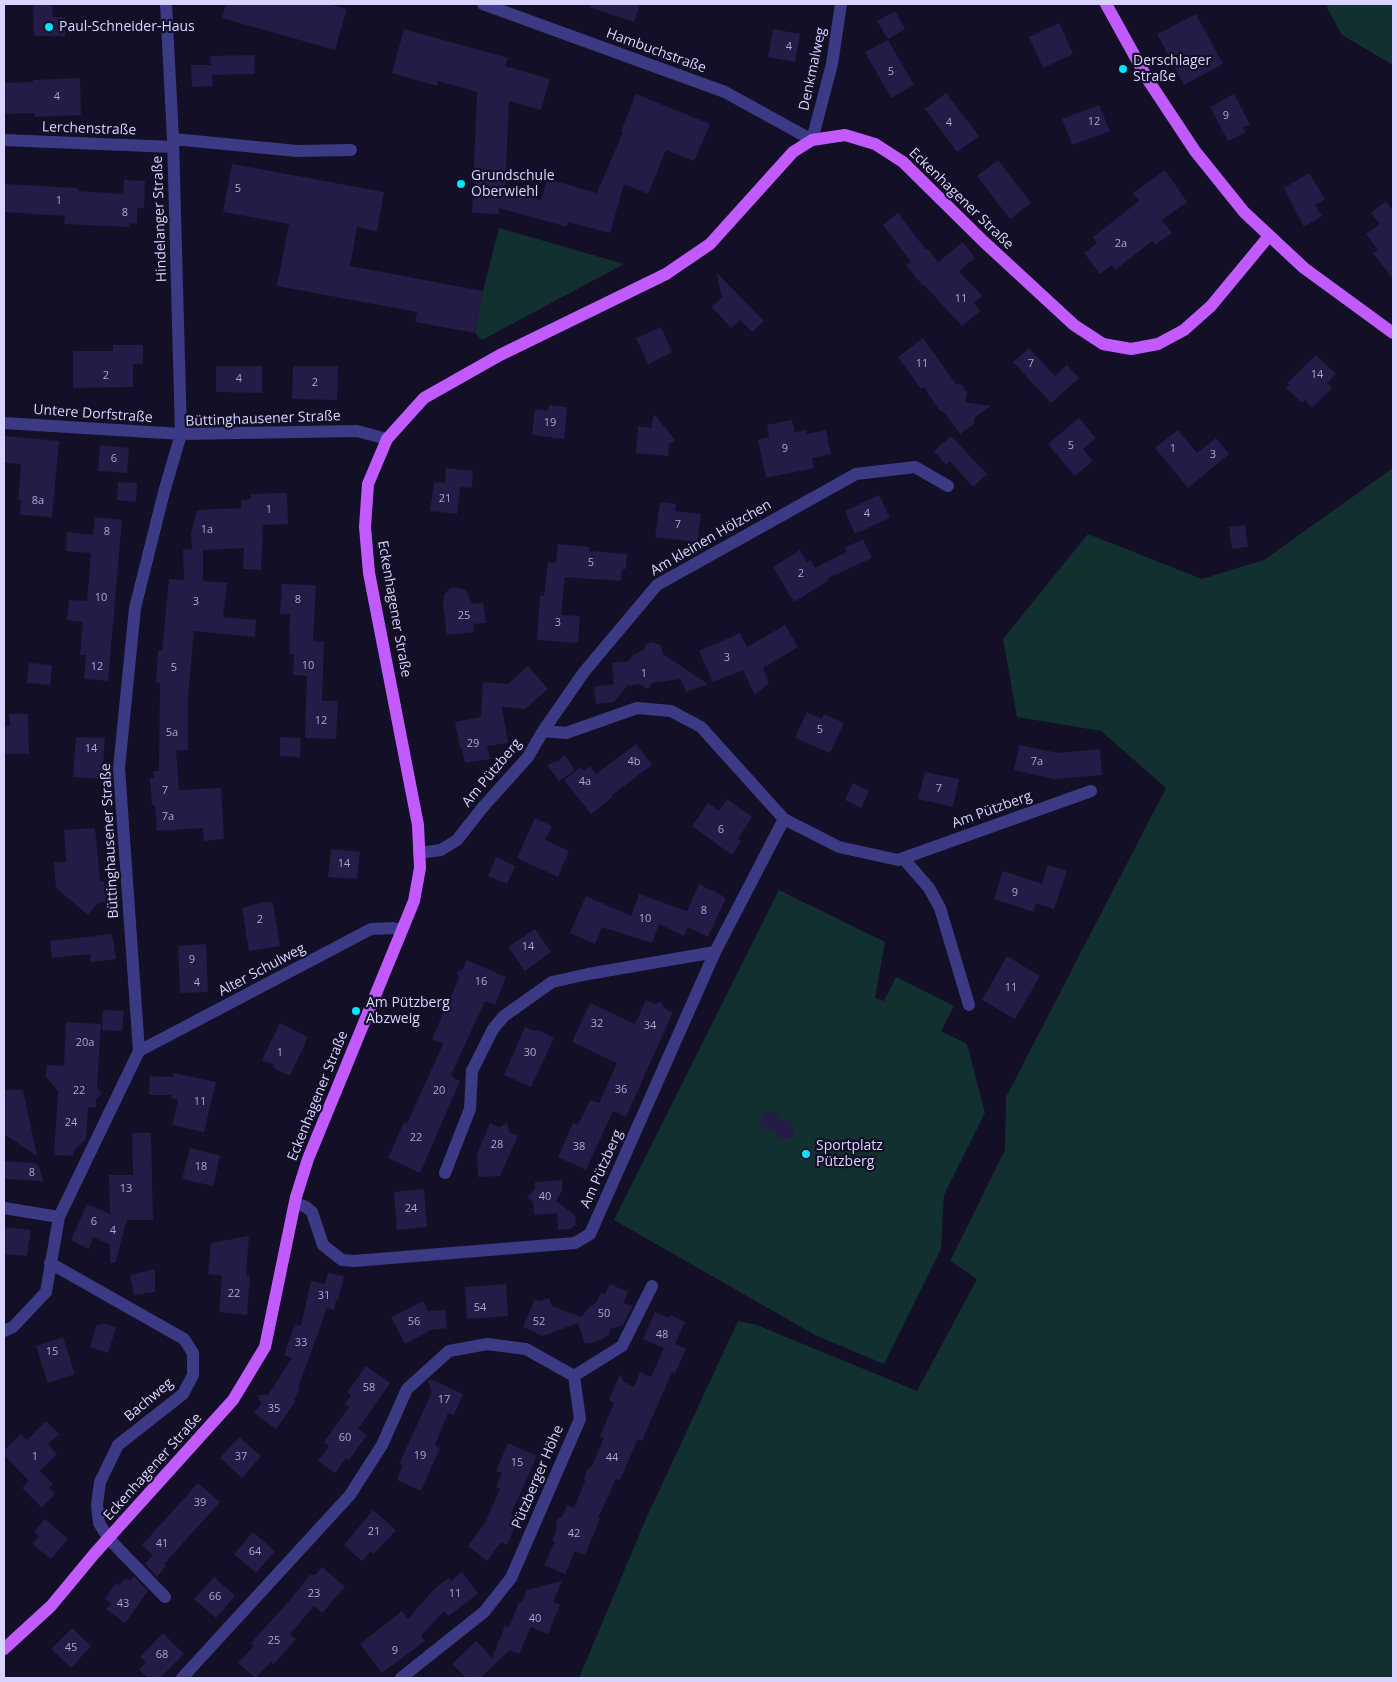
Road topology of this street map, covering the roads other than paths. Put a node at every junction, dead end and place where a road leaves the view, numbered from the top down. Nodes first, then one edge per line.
1 (166, 4) edge
2 (483, 4) edge
3 (841, 4) edge
4 (1106, 4) edge
5 (4, 140) edge
6 (812, 140) junction
7 (173, 143) junction
8 (350, 150) dead end
9 (1269, 236) junction
10 (1393, 334) edge
11 (4, 423) edge
12 (181, 434) junction
13 (387, 439) junction
14 (948, 486) dead end
15 (543, 731) junction
16 (1091, 790) dead end
17 (784, 819) junction
18 (419, 853) junction
19 (902, 858) junction
20 (402, 930) junction
21 (715, 952) junction
22 (969, 1005) dead end
23 (139, 1051) junction
24 (446, 1173) dead end
25 (295, 1203) junction
26 (4, 1208) edge
27 (59, 1217) junction
28 (50, 1263) junction
29 (652, 1286) dead end
30 (4, 1331) edge
31 (574, 1376) junction
32 (109, 1538) junction
33 (165, 1597) dead end
34 (4, 1649) edge
35 (182, 1678) edge
36 (401, 1678) edge

1 - 7 street, Hindelanger Straße
2 - 6 street, Hambuchstraße
3 - 6 street, Denkmalweg
4 - 9 main road
5 - 7 street, Lerchenstraße
6 - 9 main road, Eckenhagener Straße
6 - 13 main road, Eckenhagener Straße
7 - 8 street, Lerchenstraße
7 - 12 street, Hindelanger Straße
9 - 10 main road
11 - 12 street, Untere Dorfstraße
12 - 13 street, Büttinghausener Straße
12 - 23 street, Büttinghausener Straße
13 - 18 main road, Eckenhagener Straße
14 - 15 street, Am kleinen Hölzchen
15 - 17 street, Am Pützberg
15 - 18 street, Am Pützberg
16 - 19 street, Am Pützberg
17 - 19 street, Am Pützberg
17 - 21 street, Am Pützberg
18 - 20 main road, Eckenhagener Straße
19 - 22 street
20 - 23 street, Alter Schulweg
20 - 25 main road, Eckenhagener Straße
21 - 24 street
21 - 25 street, Am Pützberg
23 - 27 street, Büttinghausener Straße
25 - 32 main road, Eckenhagener Straße
26 - 27 street
27 - 28 street, Büttinghausener Straße
28 - 30 street, Büttinghausener Straße
28 - 32 street, Bachweg
29 - 31 street
31 - 35 street
31 - 36 street, Pützberger Höhe
32 - 33 street, Bachweg
32 - 34 main road, Eckenhagener Straße

